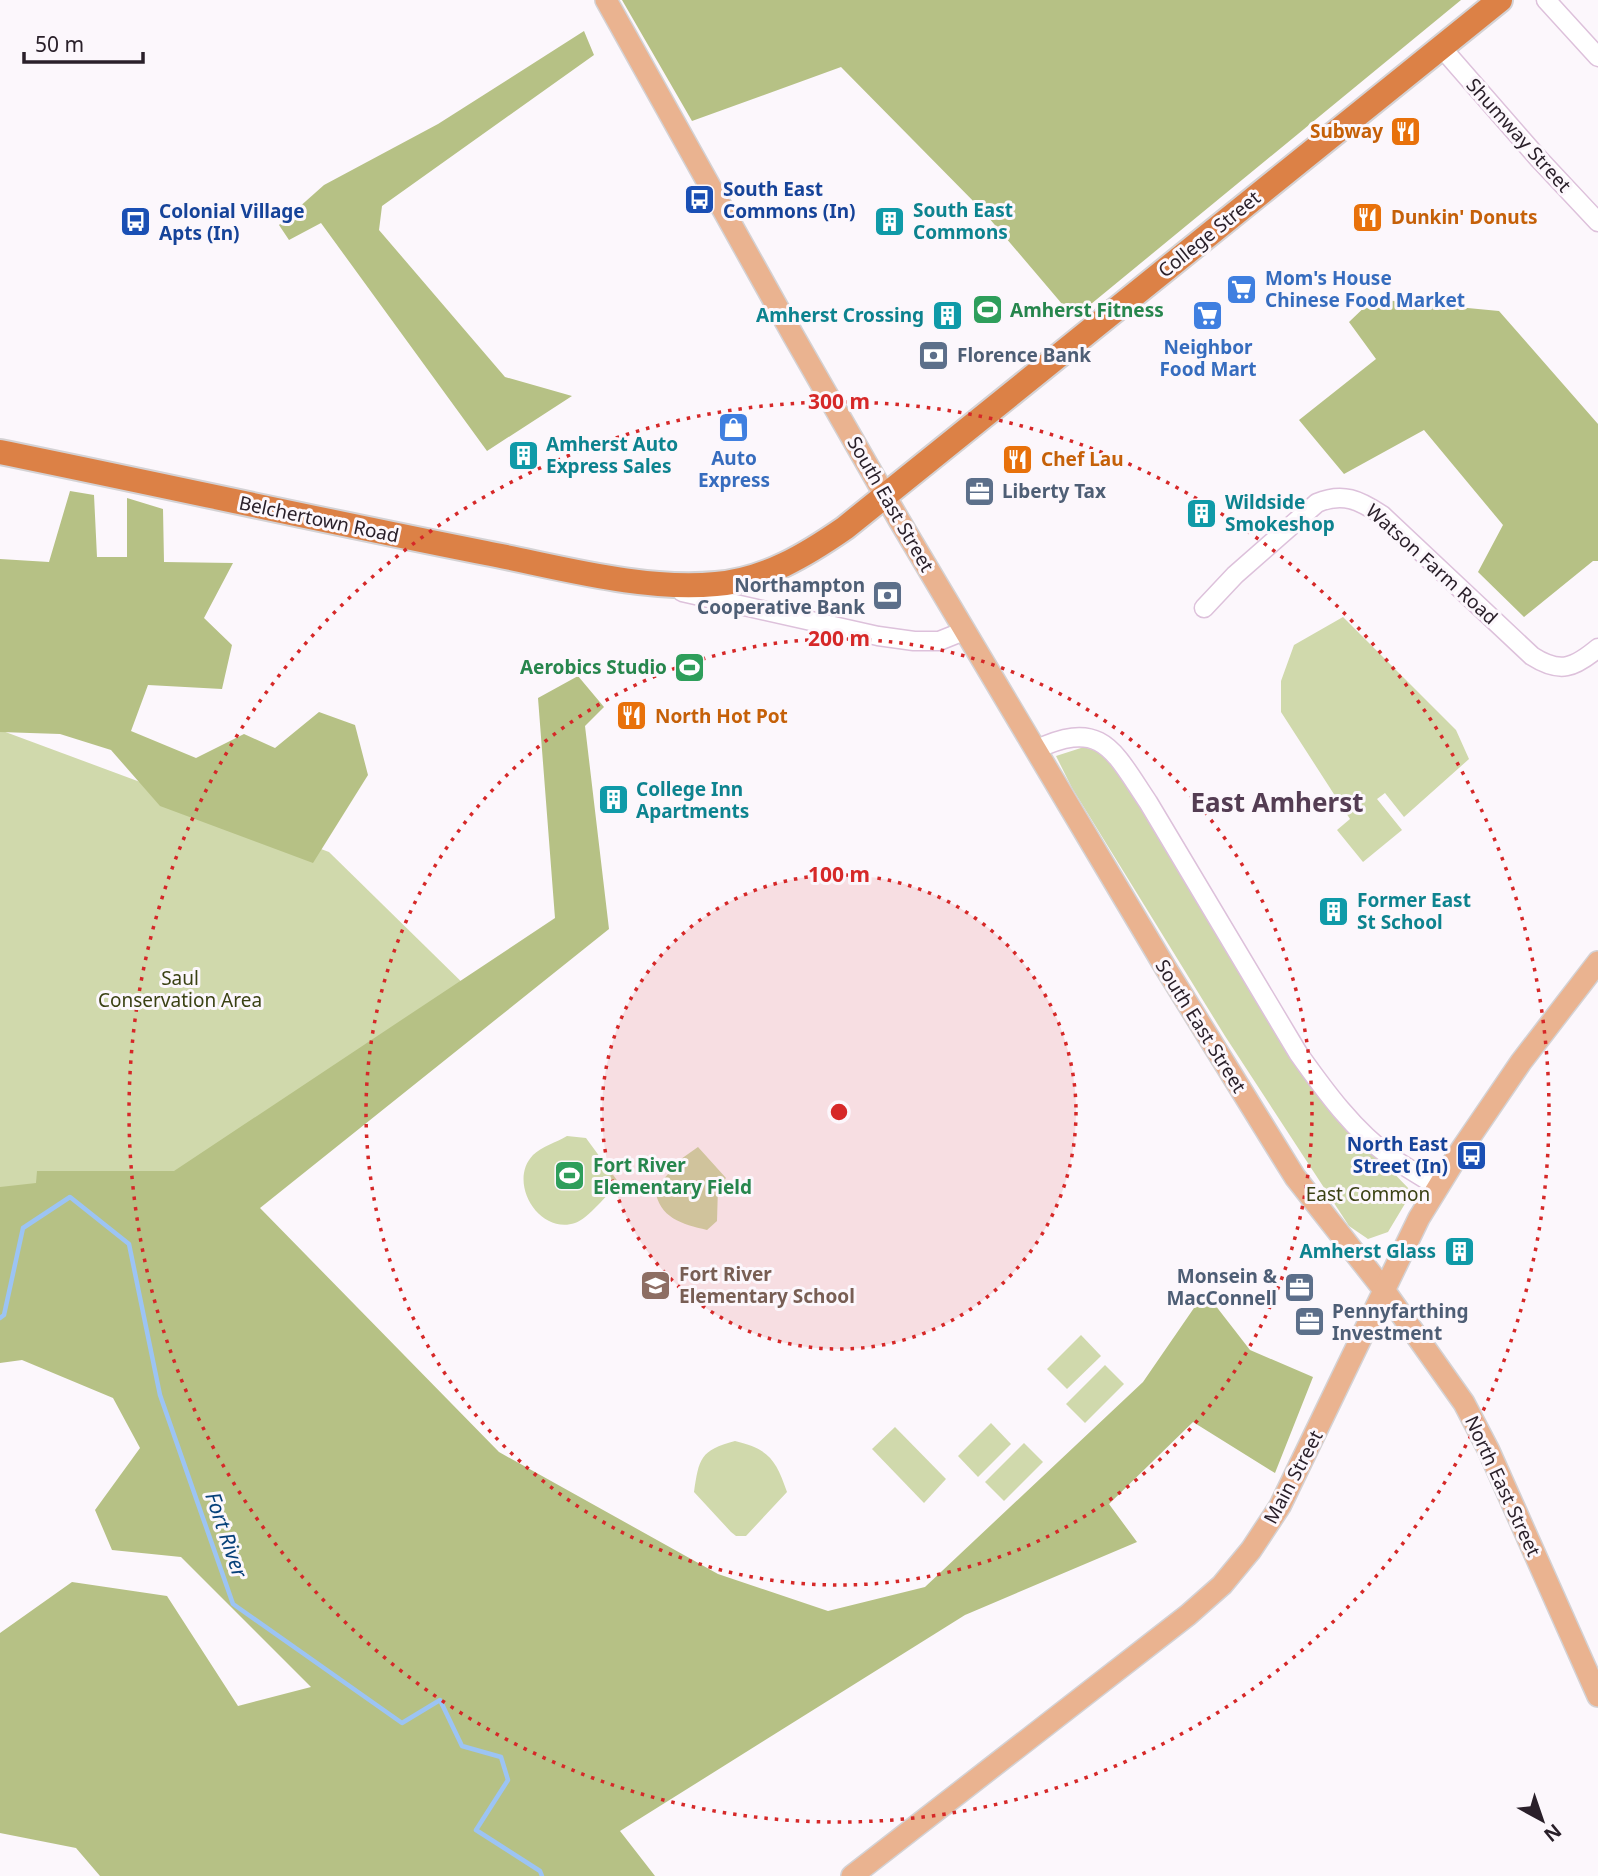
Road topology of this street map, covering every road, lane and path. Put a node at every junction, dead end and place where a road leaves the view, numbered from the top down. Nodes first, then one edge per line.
1 (606, 0) edge
2 (1500, 0) edge
3 (1546, 0) edge
4 (1442, 48) junction
5 (1598, 57) edge
6 (1598, 222) edge
7 (0, 452) edge
8 (885, 495) junction
9 (638, 583) junction
10 (1204, 608) dead end
11 (964, 631) junction
12 (1598, 648) edge
13 (1035, 750) junction
14 (1598, 962) edge
15 (1438, 1187) junction
16 (1384, 1290) junction
17 (1598, 1696) edge
18 (852, 1876) edge

1 - 8 main road, South East Street
2 - 4 highway, College Street
3 - 5 street
4 - 6 street, Shumway Street
4 - 8 highway, College Street
7 - 9 highway, Belchertown Road
8 - 9 highway, Belchertown Road
8 - 11 main road, South East Street
9 - 11 street, Belchertown Road
10 - 12 street, Watson Farm Road
11 - 13 main road, South East Street
13 - 15 street
13 - 16 main road, South East Street
14 - 15 main road, Main Street
15 - 16 main road, Main Street
16 - 17 main road, North East Street
16 - 18 main road, Main Street

